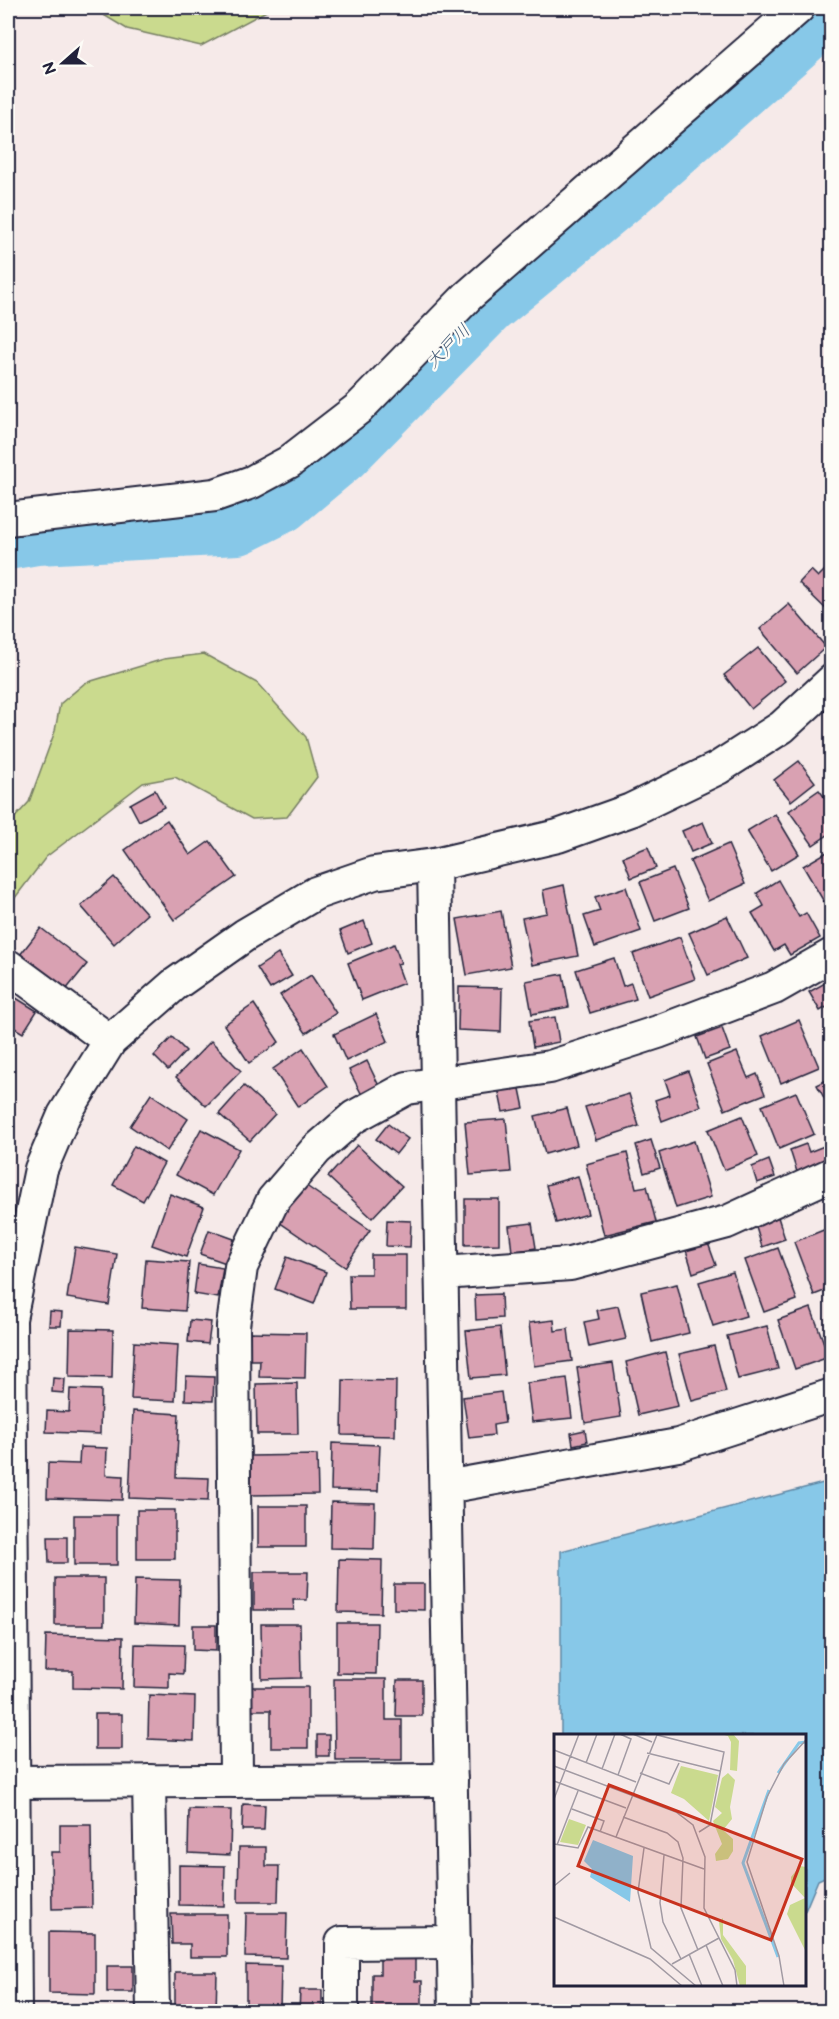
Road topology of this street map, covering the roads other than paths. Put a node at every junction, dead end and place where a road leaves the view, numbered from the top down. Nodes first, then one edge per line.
1 (798, 8) edge
2 (8, 519) edge
3 (831, 681) edge
4 (434, 864) junction
5 (831, 955) edge
6 (8, 966) edge
7 (110, 1041) junction
8 (440, 1082) junction
9 (831, 1174) edge
10 (443, 1273) junction
11 (831, 1395) edge
12 (447, 1487) junction
13 (451, 1779) junction
14 (149, 1781) junction
15 (236, 1781) junction
16 (11, 1782) edge
17 (454, 1942) junction
18 (15, 2012) edge
19 (153, 2012) edge
20 (342, 2012) edge
21 (455, 2012) edge

1 - 2 street
3 - 4 street
4 - 7 street
4 - 8 street
5 - 8 street
6 - 7 street
7 - 16 street
8 - 10 street
8 - 15 street
9 - 10 street
10 - 12 street
11 - 12 street
12 - 13 street
13 - 15 street
13 - 17 street
14 - 15 street
14 - 16 street
14 - 19 street
16 - 18 street
17 - 20 street
17 - 21 street

